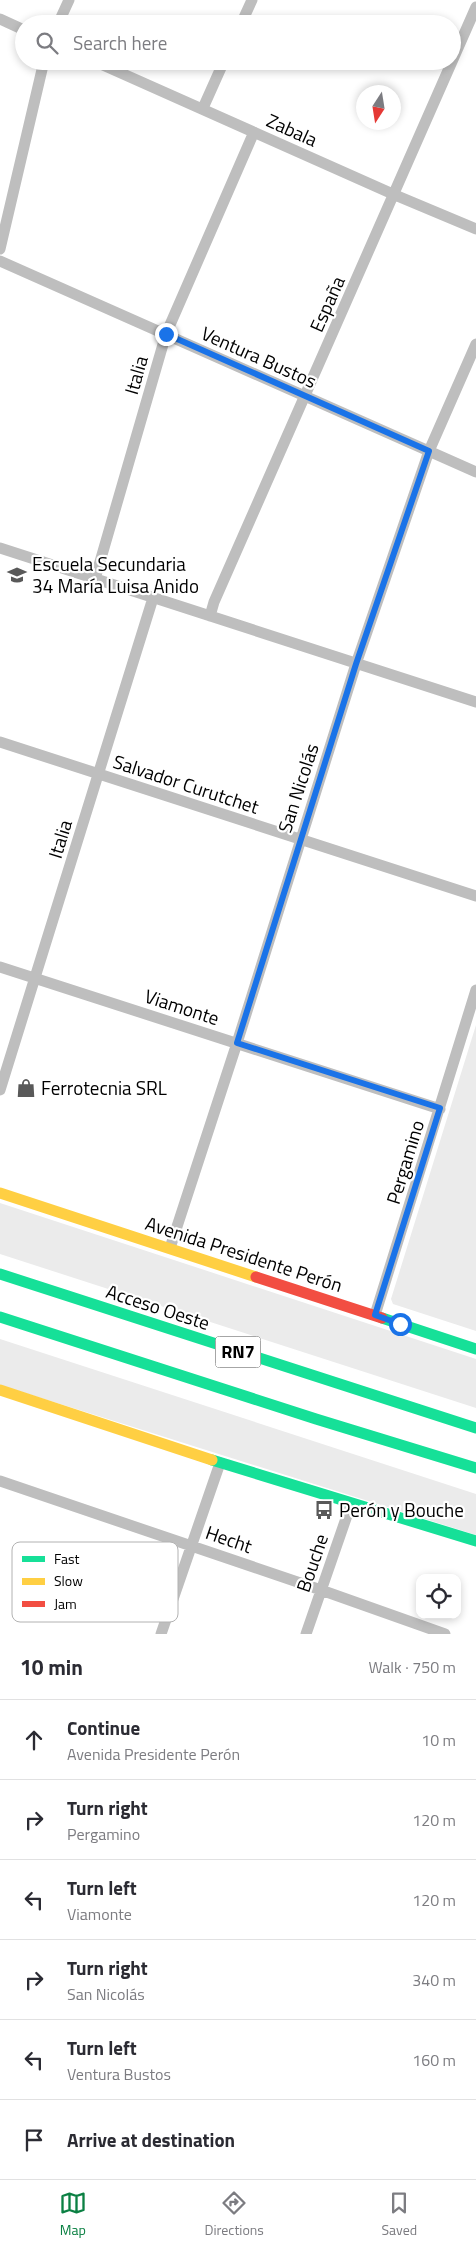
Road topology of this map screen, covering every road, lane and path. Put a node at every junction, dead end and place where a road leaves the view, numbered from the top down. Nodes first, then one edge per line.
1 (69, 0) edge
2 (252, 0) edge
3 (476, 6) edge
4 (62, 15) edge
5 (245, 15) edge
6 (0, 19) edge
7 (15, 26) edge
8 (461, 41) edge
9 (42, 70) edge
10 (115, 70) edge
11 (220, 70) edge
12 (449, 70) edge
13 (203, 108) junction
14 (254, 132) junction
15 (395, 195) junction
16 (476, 228) edge
17 (0, 249) edge
18 (0, 261) edge
19 (166, 334) junction
20 (476, 344) edge
21 (305, 396) junction
22 (429, 451) junction
23 (476, 472) edge
24 (0, 548) edge
25 (94, 579) junction
26 (153, 598) junction
27 (210, 616) junction
28 (356, 664) junction
29 (476, 702) edge
30 (0, 742) edge
31 (98, 774) junction
32 (300, 840) junction
33 (476, 896) edge
34 (0, 967) edge
35 (35, 978) junction
36 (476, 990) edge
37 (237, 1043) junction
38 (0, 1090) edge
39 (440, 1108) junction
40 (0, 1193) edge
41 (170, 1248) junction
42 (0, 1274) edge
43 (375, 1315) junction
44 (0, 1316) edge
45 (476, 1349) edge
46 (0, 1390) edge
47 (476, 1428) edge
48 (220, 1463) junction
49 (476, 1468) edge
50 (0, 1481) edge
51 (351, 1504) junction
52 (476, 1541) edge
53 (191, 1545) junction
54 (178, 1584) edge
55 (321, 1590) junction
56 (165, 1622) edge
57 (161, 1634) edge
58 (306, 1634) edge
59 (445, 1634) edge

1 - 4 street
2 - 5 street
3 - 8 street, España
6 - 7 street
9 - 17 street
10 - 13 street, Zabala
11 - 13 street
12 - 15 street, España
13 - 14 street, Zabala
14 - 15 street, Zabala
14 - 19 street, Italia
15 - 16 street, Zabala
15 - 21 street, España
18 - 19 street, Ventura Bustos
19 - 21 street, Ventura Bustos
19 - 25 street, Italia
20 - 22 street, San Nicolás
21 - 22 street, Ventura Bustos
21 - 27 street, España
22 - 23 street, Ventura Bustos
22 - 28 street, San Nicolás
24 - 25 street
25 - 26 street
26 - 27 street
26 - 31 street, Italia
27 - 28 street
28 - 29 street
28 - 32 street, San Nicolás
30 - 31 street, Salvador Curutchet
31 - 32 street, Salvador Curutchet
31 - 35 street, Italia
32 - 33 street, Salvador Curutchet
32 - 37 street, San Nicolás
34 - 35 street, Viamonte
35 - 37 street, Viamonte
35 - 38 street, Italia
36 - 39 street, Pergamino
37 - 39 street, Viamonte
37 - 41 street, San Nicolás
39 - 43 street, Pergamino
40 - 41 main road, Avenida Presidente Perón
41 - 43 main road, Avenida Presidente Perón
42 - 47 main road, Acceso Oeste / RN7
43 - 45 main road, Avenida Presidente Perón
44 - 49 main road, RN7
46 - 48 main road
48 - 51 main road
48 - 53 street
50 - 53 street, Hecht
51 - 52 main road
51 - 55 street, Bouche
53 - 54 street
53 - 55 street, Hecht
55 - 58 street, Bouche
55 - 59 street, Hecht
56 - 57 street

